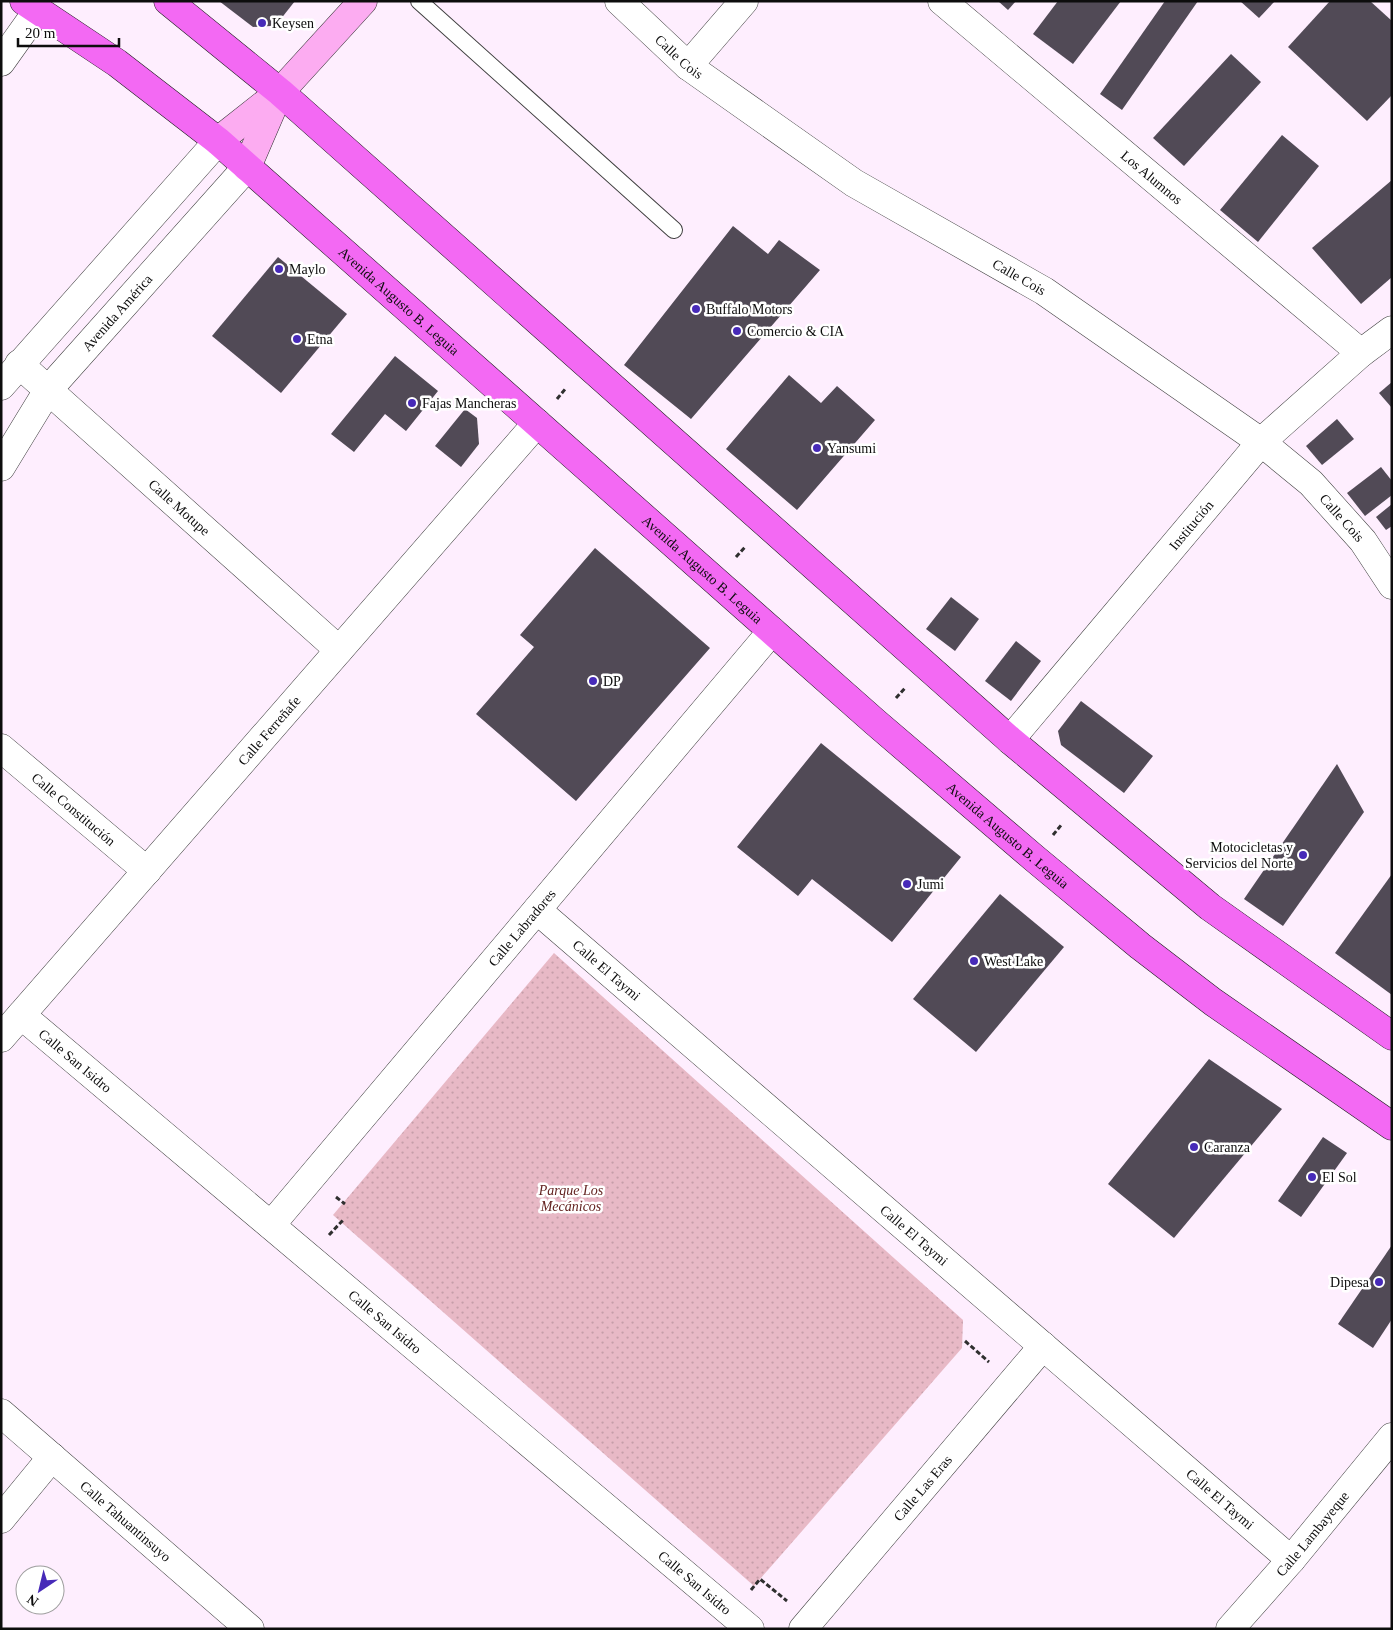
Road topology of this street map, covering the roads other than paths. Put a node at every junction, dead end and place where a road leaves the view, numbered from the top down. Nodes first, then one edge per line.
1 (168, 1) edge
2 (363, 1) edge
3 (419, 1) edge
4 (619, 1) edge
5 (744, 1) edge
6 (942, 1) edge
7 (31, 6) edge
8 (1, 62) edge
9 (688, 66) junction
10 (280, 92) junction
11 (218, 141) junction
12 (246, 167) junction
13 (674, 230) dead end
14 (1392, 330) edge
15 (1361, 353) junction
16 (20, 364) junction
17 (1, 386) edge
18 (48, 390) junction
19 (537, 423) junction
20 (1261, 442) junction
21 (1, 468) edge
22 (1392, 585) edge
23 (772, 631) junction
24 (339, 650) junction
25 (1010, 740) junction
26 (1, 748) edge
27 (147, 871) junction
28 (537, 910) junction
29 (21, 1015) junction
30 (1392, 1036) edge
31 (1, 1038) edge
32 (1392, 1126) edge
33 (271, 1225) junction
34 (1043, 1346) junction
35 (1, 1413) edge
36 (1392, 1437) edge
37 (52, 1457) junction
38 (1, 1519) edge
39 (1291, 1560) junction
40 (741, 1621) edge
41 (807, 1624) edge
42 (250, 1629) edge
43 (1230, 1629) edge

1 - 10 main road
2 - 10 main road
3 - 13 lane
4 - 9 street, Calle Cois
5 - 9 street
6 - 15 street, Los Alumnos
7 - 8 street
7 - 11 main road, Avenida Augusto B. Leguia
9 - 20 street, Calle Cois
10 - 11 main road
10 - 12 main road
10 - 25 main road
11 - 12 main road, Avenida Augusto B. Leguia
11 - 16 street
12 - 18 street, Avenida América
12 - 19 main road, Avenida Augusto B. Leguia
14 - 15 street, Institución
15 - 20 street, Institución
16 - 17 street
16 - 18 street, Calle Motupe
18 - 21 street, Avenida América
18 - 24 street, Calle Motupe
19 - 23 main road, Avenida Augusto B. Leguia
19 - 24 street, Calle Ferreñafe
20 - 22 street, Calle Cois
20 - 25 street, Institución
23 - 28 street, Calle Labradores
23 - 32 main road, Avenida Augusto B. Leguia
24 - 27 street, Calle Ferreñafe
25 - 30 main road
26 - 27 street, Calle Constitución
27 - 29 street, Calle Ferreñafe
28 - 33 street, Calle Labradores
28 - 34 street, Calle El Taymi
29 - 31 street, Calle Ferreñafe
29 - 33 street, Calle San Isidro
33 - 40 street, Calle San Isidro
34 - 39 street, Calle El Taymi
34 - 41 street, Calle Las Eras
35 - 37 street, Calle Tahuantinsuyo
36 - 39 street, Calle Lambayeque
37 - 38 street
37 - 42 street, Calle Tahuantinsuyo
39 - 43 street, Calle Lambayeque

